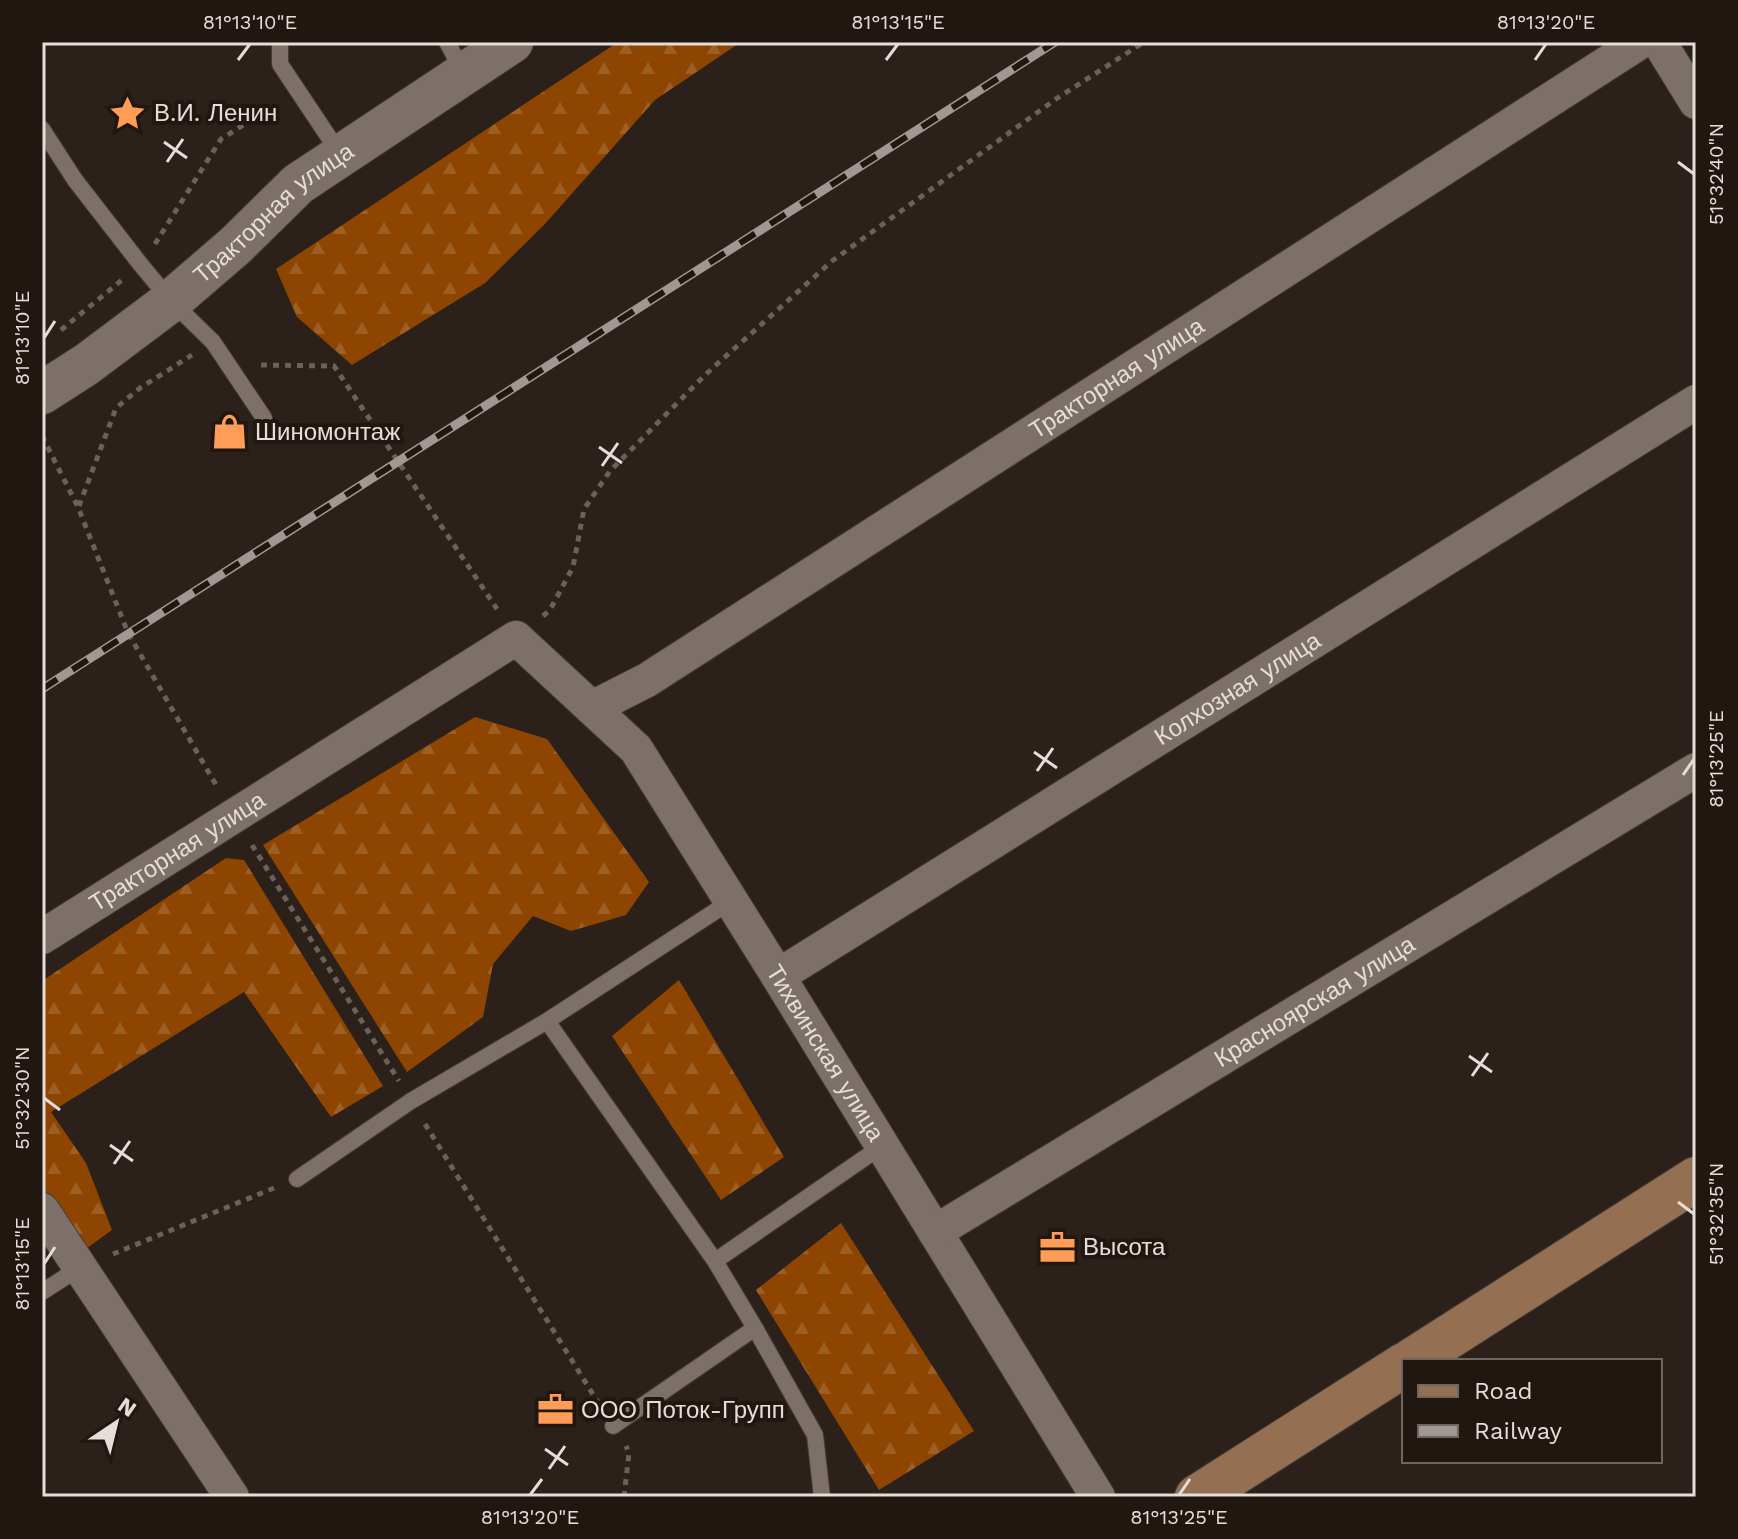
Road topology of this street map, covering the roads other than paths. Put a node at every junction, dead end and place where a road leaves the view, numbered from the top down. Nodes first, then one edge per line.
1 (280, 42) edge
2 (512, 42) edge
3 (1640, 42) edge
4 (1659, 42) edge
5 (455, 58) edge
6 (1696, 102) edge
7 (42, 129) edge
8 (342, 156) junction
9 (171, 301) junction
10 (42, 393) edge
11 (1696, 402) edge
12 (264, 418) dead end
13 (516, 638) joint
14 (592, 708) junction
15 (1696, 770) edge
16 (731, 901) junction
17 (42, 937) edge
18 (778, 976) junction
19 (547, 1021) junction
20 (882, 1146) junction
21 (297, 1179) road end
22 (1696, 1179) edge
23 (42, 1210) edge
24 (935, 1232) junction
25 (715, 1261) junction
26 (81, 1267) junction
27 (42, 1292) edge
28 (755, 1328) junction
29 (1414, 1359) edge
30 (1402, 1366) edge
31 (613, 1426) road end
32 (232, 1497) edge
33 (822, 1497) edge
34 (1098, 1497) edge
35 (1197, 1497) edge

1 - 8 lane
2 - 5 street, Тракторная улица
3 - 14 street, Тракторная улица
4 - 6 street
5 - 8 street, Тракторная улица
7 - 9 lane
8 - 9 street, Тракторная улица
9 - 10 street, Тракторная улица
9 - 12 lane
11 - 18 street, Колхозная улица
13 - 14 street, Тихвинская улица
13 - 17 street, Тракторная улица
14 - 16 street, Тихвинская улица
15 - 24 street, Красноярская улица
16 - 18 street, Тихвинская улица
16 - 19 lane
18 - 20 street, Тихвинская улица
19 - 21 lane
19 - 25 lane
20 - 24 street, Тихвинская улица
20 - 25 lane
22 - 29 main road
23 - 26 street
24 - 34 street, Тихвинская улица
25 - 28 lane
26 - 27 lane
26 - 32 street
28 - 31 lane
28 - 33 lane
30 - 35 main road

